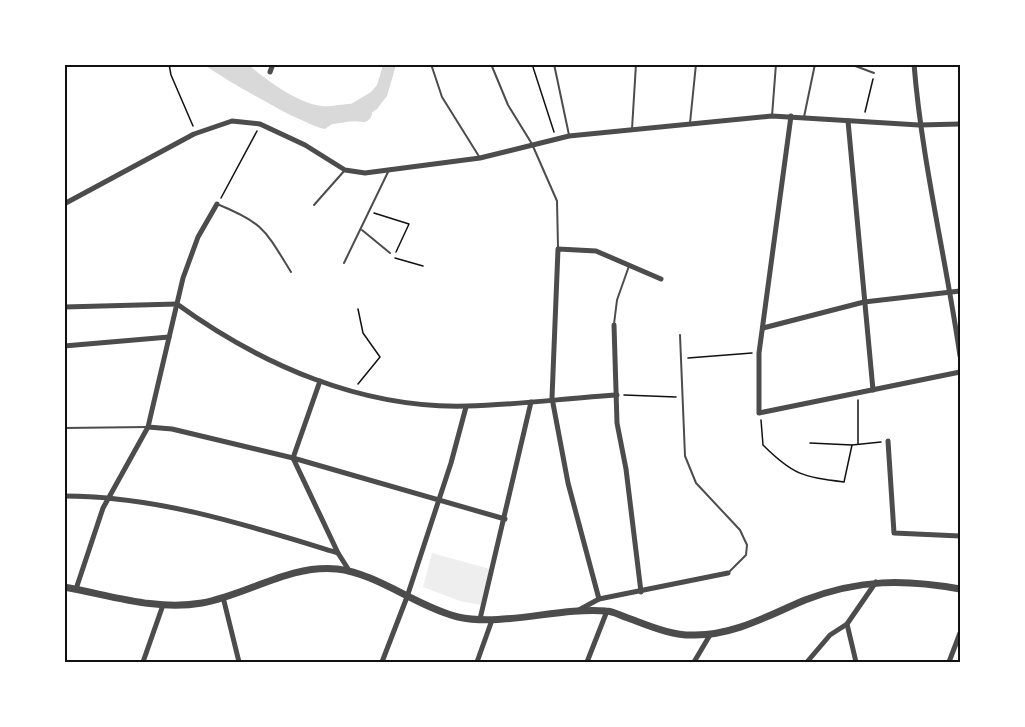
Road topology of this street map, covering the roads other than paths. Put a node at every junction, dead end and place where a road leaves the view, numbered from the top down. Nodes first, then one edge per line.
1 (273, 64) edge
2 (431, 64) edge
3 (491, 64) edge
4 (554, 64) edge
5 (636, 64) edge
6 (696, 64) edge
7 (776, 64) edge
8 (815, 64) edge
9 (850, 64) edge
10 (914, 64) edge
11 (270, 72) dead end
12 (874, 73) road end
13 (772, 116) junction
14 (791, 116) junction
15 (804, 117) junction
16 (848, 121) junction
17 (690, 123) junction
18 (960, 124) edge
19 (918, 125) junction
20 (632, 129) junction
21 (569, 136) junction
22 (532, 144) junction
23 (480, 158) junction
24 (345, 170) junction
25 (389, 170) junction
26 (64, 204) edge
27 (218, 204) joint
28 (314, 205) dead end
29 (362, 230) junction
30 (558, 249) junction
31 (390, 254) dead end
32 (344, 263) dead end
33 (629, 263) junction
34 (291, 272) dead end
35 (662, 279) dead end
36 (951, 291) junction
37 (960, 291) edge
38 (864, 302) junction
39 (177, 304) junction
40 (64, 307) edge
41 (614, 325) joint
42 (763, 328) junction
43 (680, 335) dead end
44 (170, 337) junction
45 (64, 345) edge
46 (960, 356) edge
47 (960, 372) edge
48 (320, 381) junction
49 (873, 390) junction
50 (617, 395) junction
51 (552, 398) junction
52 (531, 402) junction
53 (466, 406) junction
54 (148, 427) junction
55 (64, 428) edge
56 (888, 441) road end
57 (293, 458) junction
58 (64, 496) edge
59 (109, 496) junction
60 (436, 500) junction
61 (505, 519) junction
62 (960, 536) edge
63 (338, 553) junction
64 (350, 572) junction
65 (728, 573) joint
66 (876, 581) junction
67 (64, 587) edge
68 (76, 589) junction
69 (960, 589) edge
70 (641, 592) junction
71 (223, 597) junction
72 (407, 597) junction
73 (599, 598) junction
74 (163, 605) junction
75 (607, 611) junction
76 (574, 613) junction
77 (480, 619) junction
78 (492, 620) junction
79 (847, 624) junction
80 (960, 633) edge
81 (710, 635) junction
82 (143, 663) edge
83 (238, 663) edge
84 (382, 663) edge
85 (477, 663) edge
86 (587, 663) edge
87 (694, 663) edge
88 (807, 663) edge
89 (856, 663) edge
90 (949, 663) edge

1 - 11 street
2 - 23 lane
3 - 22 lane
4 - 21 lane
5 - 20 lane
6 - 17 lane
7 - 13 lane
8 - 15 lane
9 - 12 lane
10 - 19 street
13 - 14 street
13 - 17 street
14 - 15 street
14 - 42 street
15 - 16 street
16 - 19 street
16 - 38 street
17 - 20 street
18 - 19 street
19 - 36 street
20 - 21 street
21 - 22 street
22 - 23 street
22 - 30 lane
23 - 25 street
24 - 25 street
24 - 26 street
24 - 28 lane
25 - 29 lane
27 - 34 lane
27 - 39 street
29 - 31 lane
29 - 32 lane
30 - 33 street
30 - 51 street
33 - 35 street
33 - 41 lane
36 - 37 street
36 - 38 street
36 - 46 street
38 - 42 street
38 - 49 street
39 - 40 street
39 - 44 street
39 - 48 street
41 - 50 street
42 - 49 street
43 - 65 lane
44 - 45 street
44 - 54 street
47 - 49 street
48 - 53 street
48 - 57 street
50 - 51 street
50 - 70 street
51 - 52 street
51 - 73 street
52 - 53 street
52 - 61 street
53 - 60 street
54 - 55 lane
54 - 57 street
54 - 59 street
56 - 62 street
57 - 60 street
57 - 63 street
58 - 59 street
59 - 63 street
59 - 68 street
60 - 61 street
60 - 72 street
61 - 77 street
63 - 64 street
64 - 71 street
64 - 72 street
65 - 70 street
66 - 69 street
66 - 79 street
66 - 81 street
67 - 68 street
68 - 74 street
70 - 73 street
71 - 74 street
71 - 83 street
72 - 77 street
72 - 84 street
73 - 76 street
74 - 82 street
75 - 76 street
75 - 81 street
75 - 86 street
76 - 78 street
77 - 78 street
78 - 85 street
79 - 88 street
79 - 89 street
80 - 90 street
81 - 87 street

